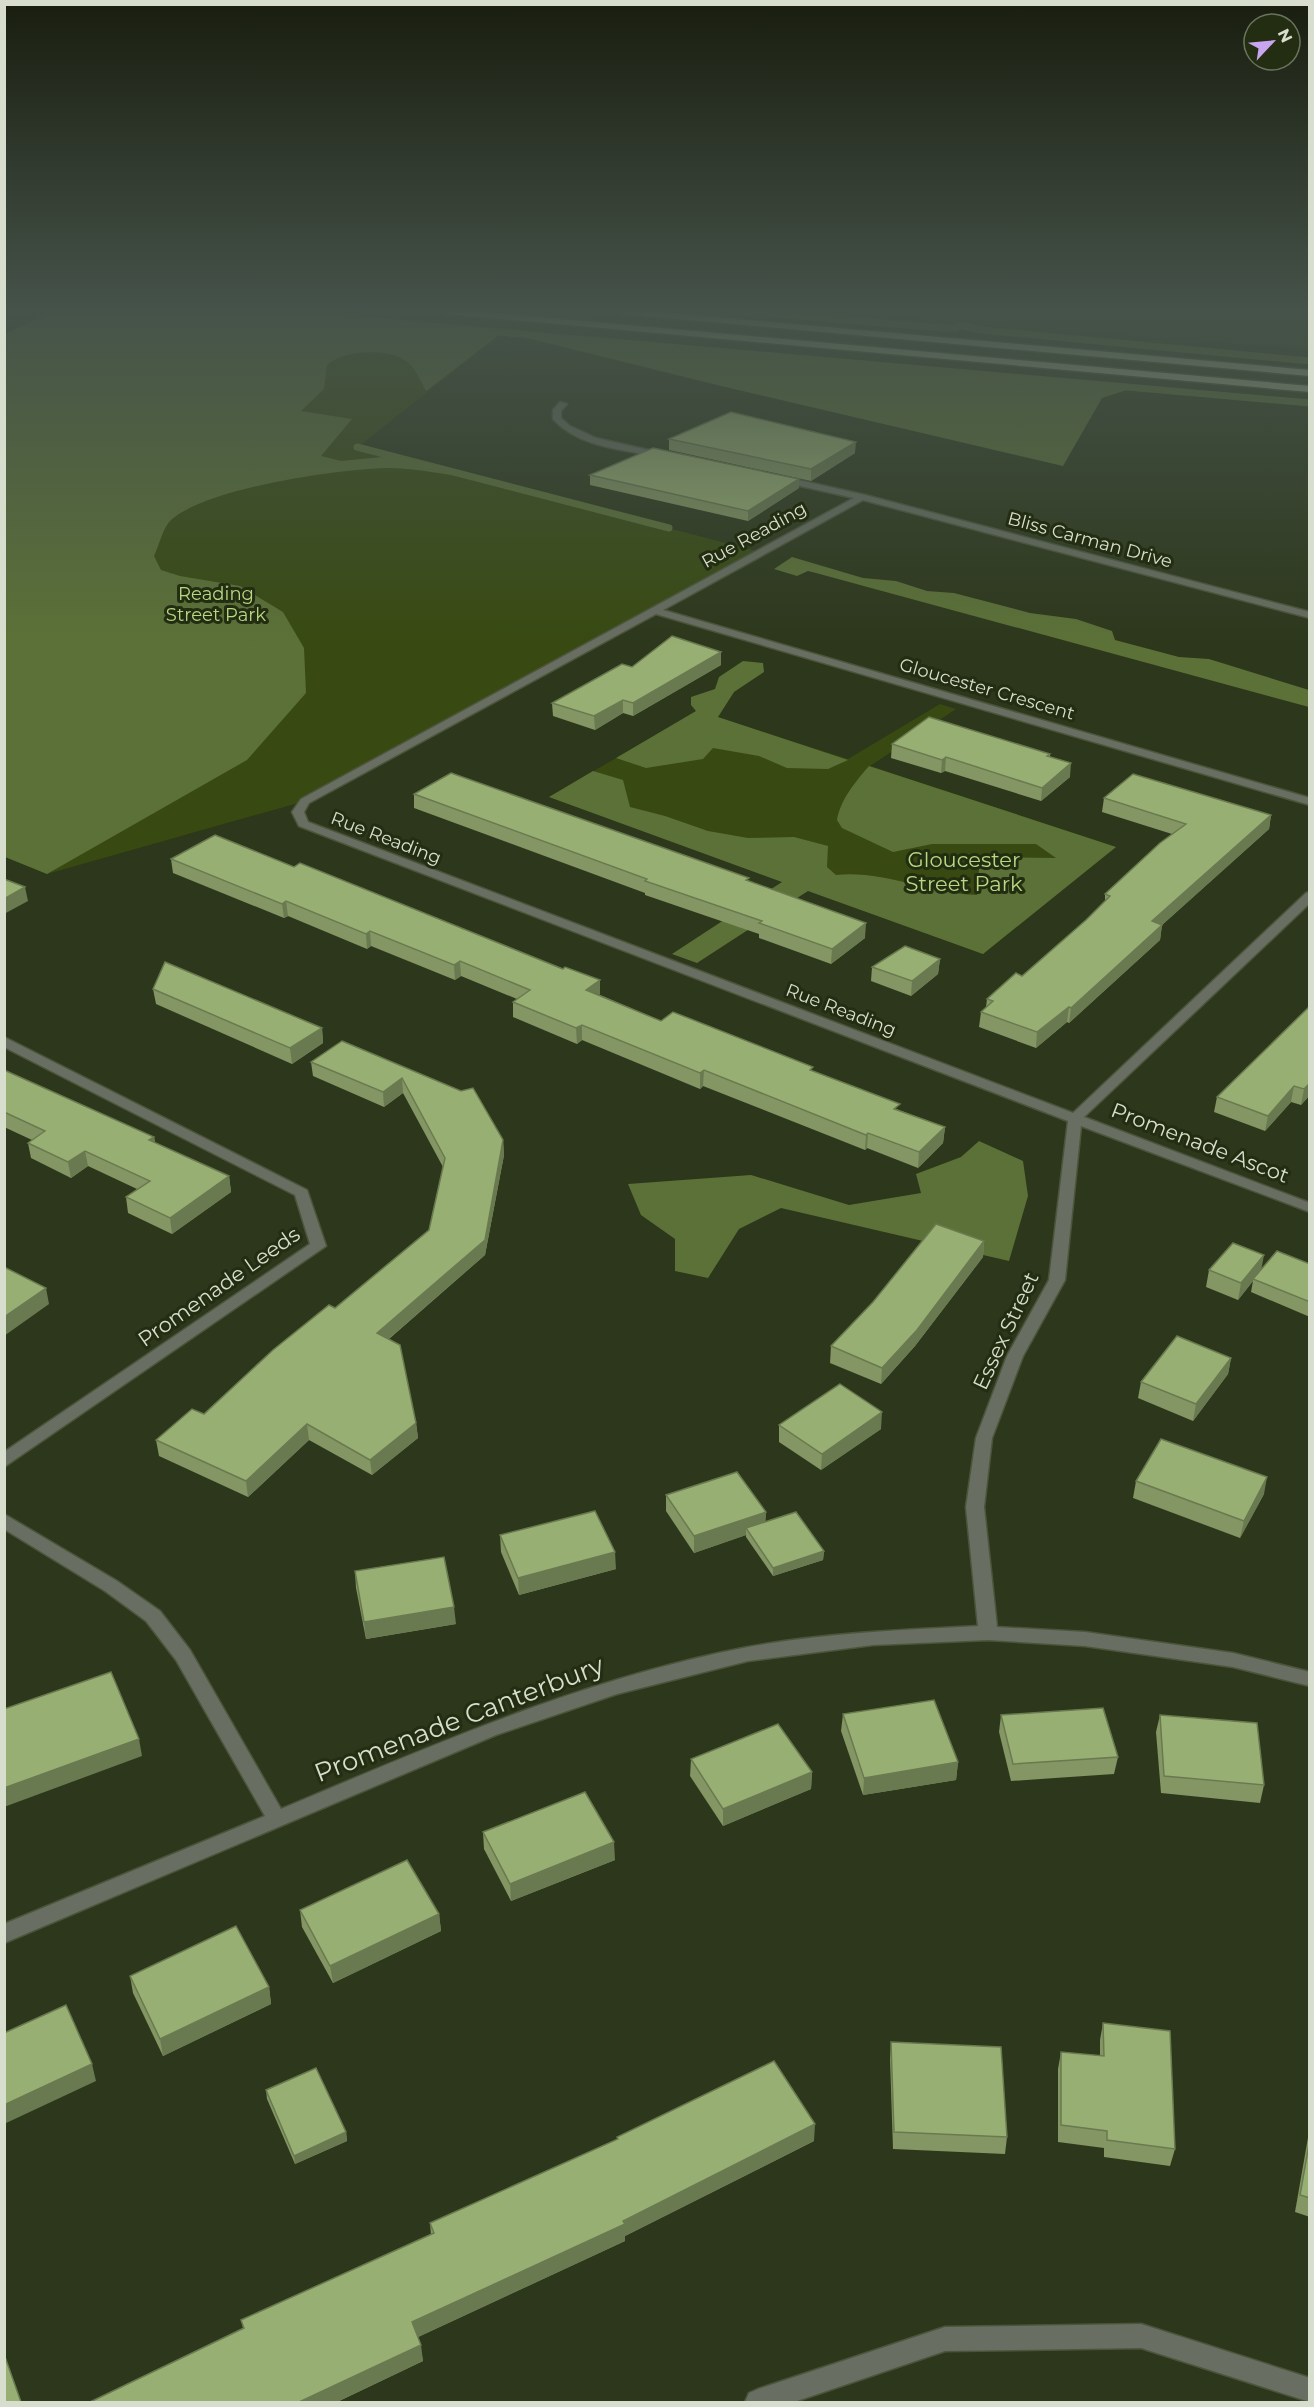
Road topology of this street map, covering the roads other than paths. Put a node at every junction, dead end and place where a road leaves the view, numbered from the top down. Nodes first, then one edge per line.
1 (560, 423) edge
2 (677, 457) edge
3 (769, 477) edge
4 (862, 497) junction
5 (654, 610) junction
6 (1310, 615) edge
7 (1310, 802) edge
8 (1310, 896) edge
9 (4, 1041) edge
10 (1075, 1118) junction
11 (1310, 1208) edge
12 (4, 1461) edge
13 (4, 1520) edge
14 (988, 1633) junction
15 (1310, 1679) edge
16 (277, 1819) junction
17 (4, 1934) edge
18 (1310, 2391) edge
19 (758, 2403) edge

1 - 2 street
3 - 4 street, Bliss Carman Drive
4 - 5 street, Rue Reading
4 - 6 street, Bliss Carman Drive
5 - 7 street, Gloucester Crescent
5 - 10 street, Rue Reading
8 - 10 street
9 - 12 street, Promenade Leeds
10 - 11 street, Promenade Ascot
10 - 14 street, Essex Street
13 - 16 street
14 - 15 street, Promenade Canterbury
14 - 16 street, Promenade Canterbury
16 - 17 street, Promenade Canterbury
18 - 19 street

